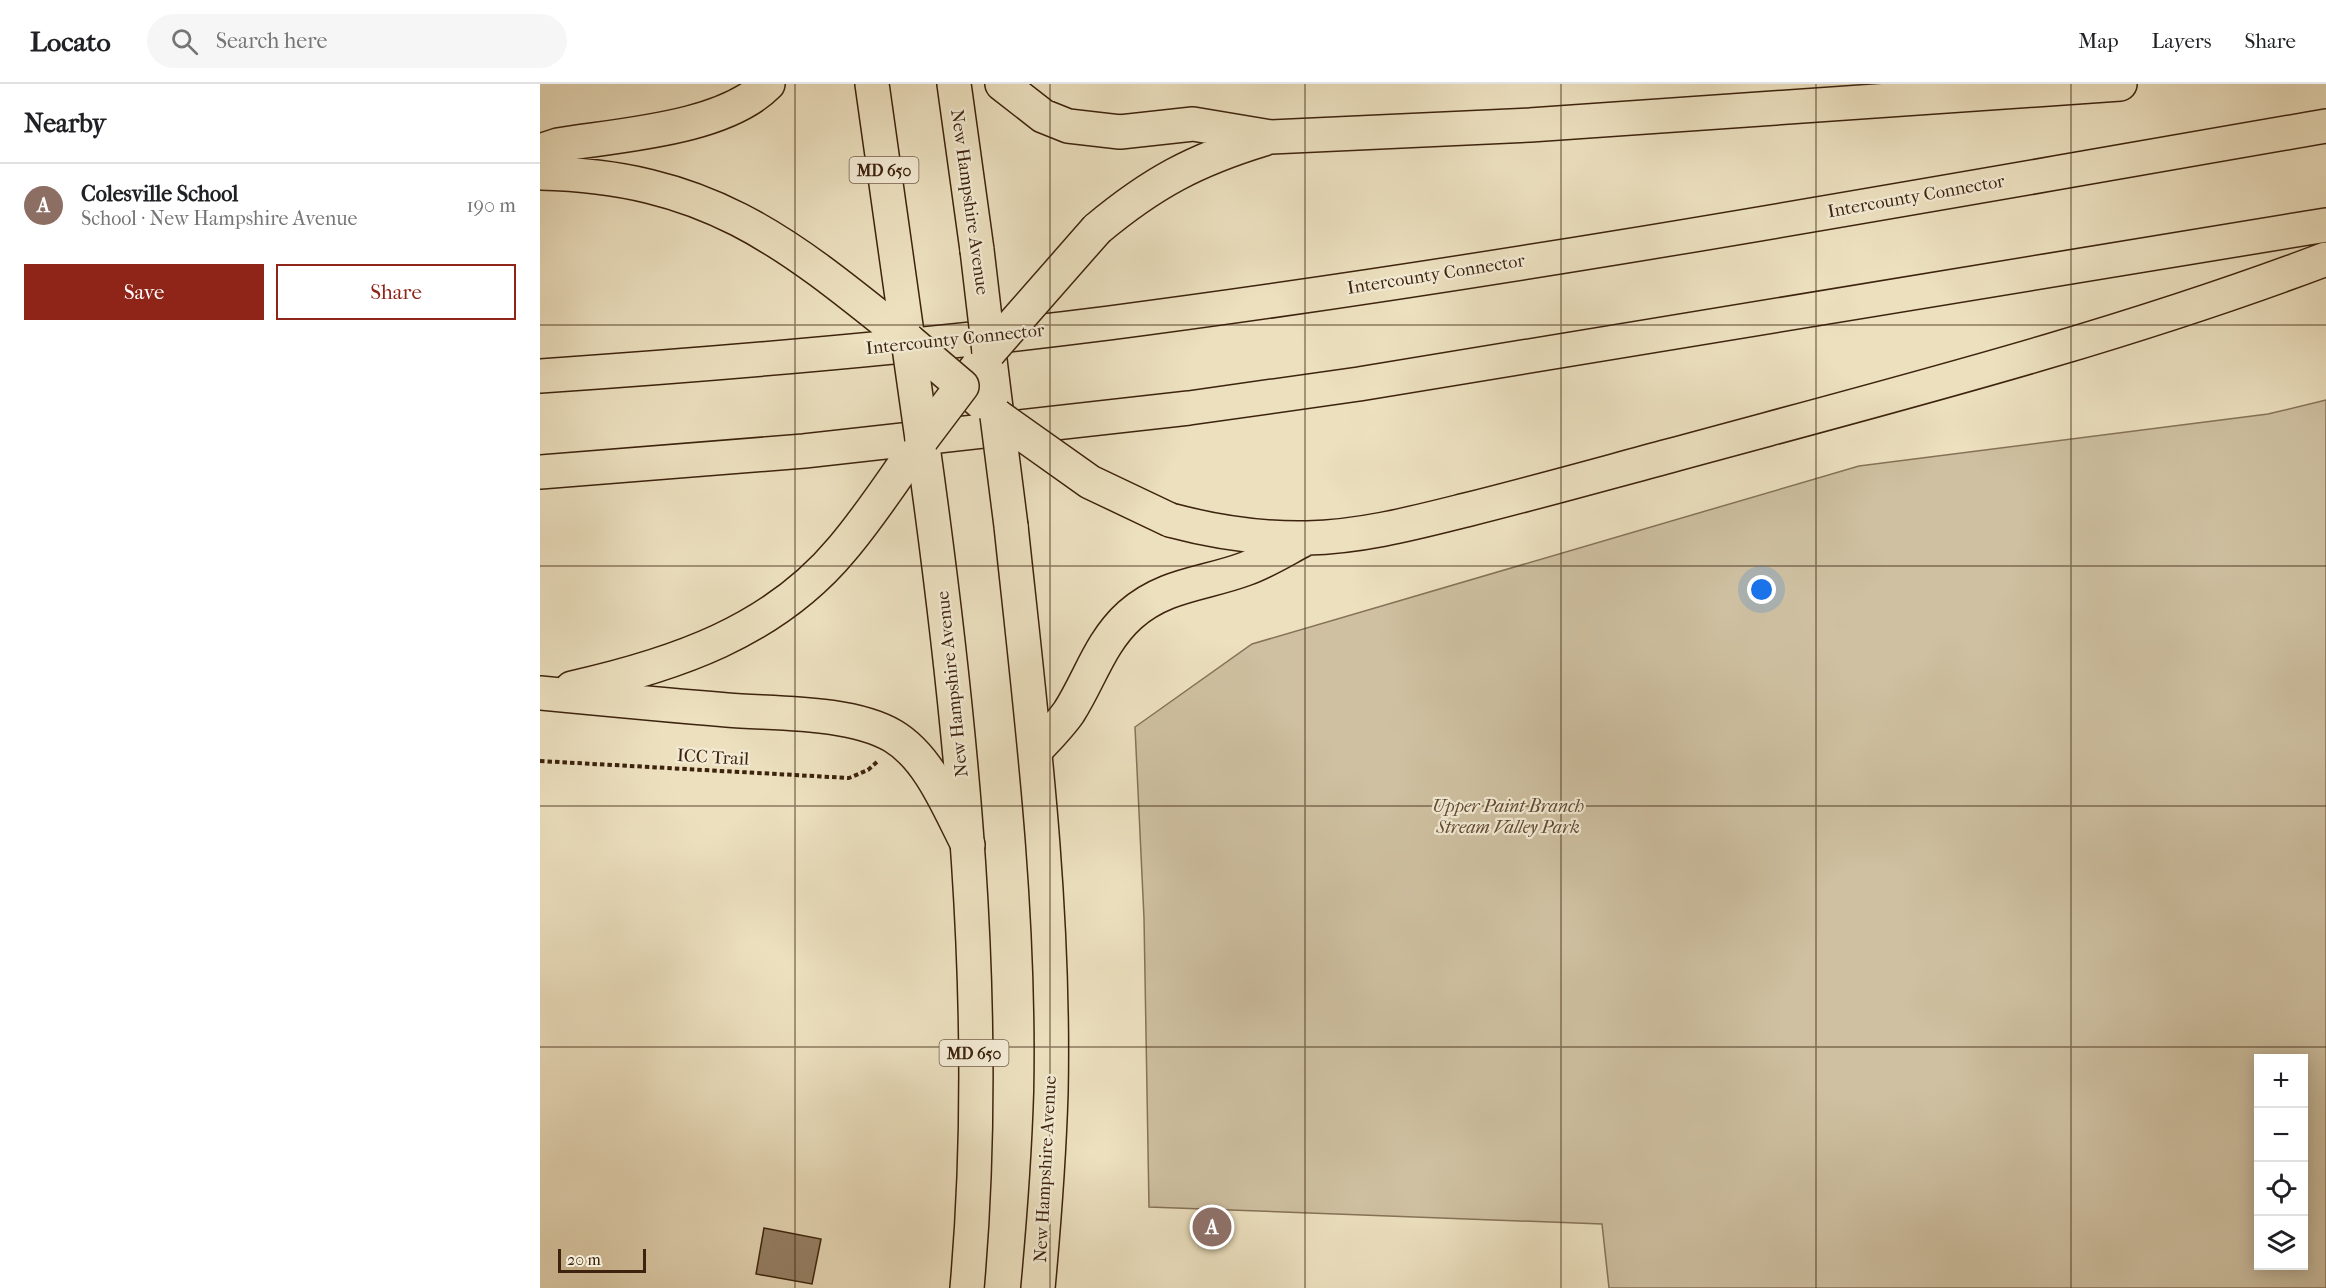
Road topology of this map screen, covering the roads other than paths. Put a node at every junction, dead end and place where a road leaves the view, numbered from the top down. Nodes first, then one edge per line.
1 (768, 84) edge
2 (872, 84) edge
3 (954, 84) edge
4 (1002, 84) edge
5 (2120, 84) edge
6 (2326, 126) edge
7 (1271, 137) junction
8 (540, 151) edge
9 (540, 173) edge
10 (2326, 225) edge
11 (2326, 259) edge
12 (908, 340) junction
13 (989, 352) junction
14 (540, 376) edge
15 (962, 386) junction
16 (997, 416) junction
17 (922, 439) junction
18 (540, 472) edge
19 (1307, 538) junction
20 (544, 693) edge
21 (1036, 750) junction
22 (968, 845) junction
23 (967, 1288) edge
24 (1038, 1288) edge

1 - 8 main road
2 - 12 main road, New Hampshire Avenue / MD 650
3 - 13 main road, New Hampshire Avenue, bridge
4 - 7 main road
5 - 7 main road
6 - 14 main road, Intercounty Connector
7 - 13 main road, bridge
9 - 12 main road
10 - 18 main road
11 - 19 main road
12 - 15 main road, bridge
12 - 17 main road, New Hampshire Avenue / MD 650, bridge
13 - 15 main road
13 - 16 main road, New Hampshire Avenue
15 - 16 main road
15 - 17 main road, bridge
16 - 19 main road, bridge
16 - 21 main road, New Hampshire Avenue, bridge
17 - 20 main road
17 - 22 main road, New Hampshire Avenue / MD 650
19 - 21 main road
20 - 22 main road
21 - 24 main road, New Hampshire Avenue
22 - 23 main road, New Hampshire Avenue / MD 650

